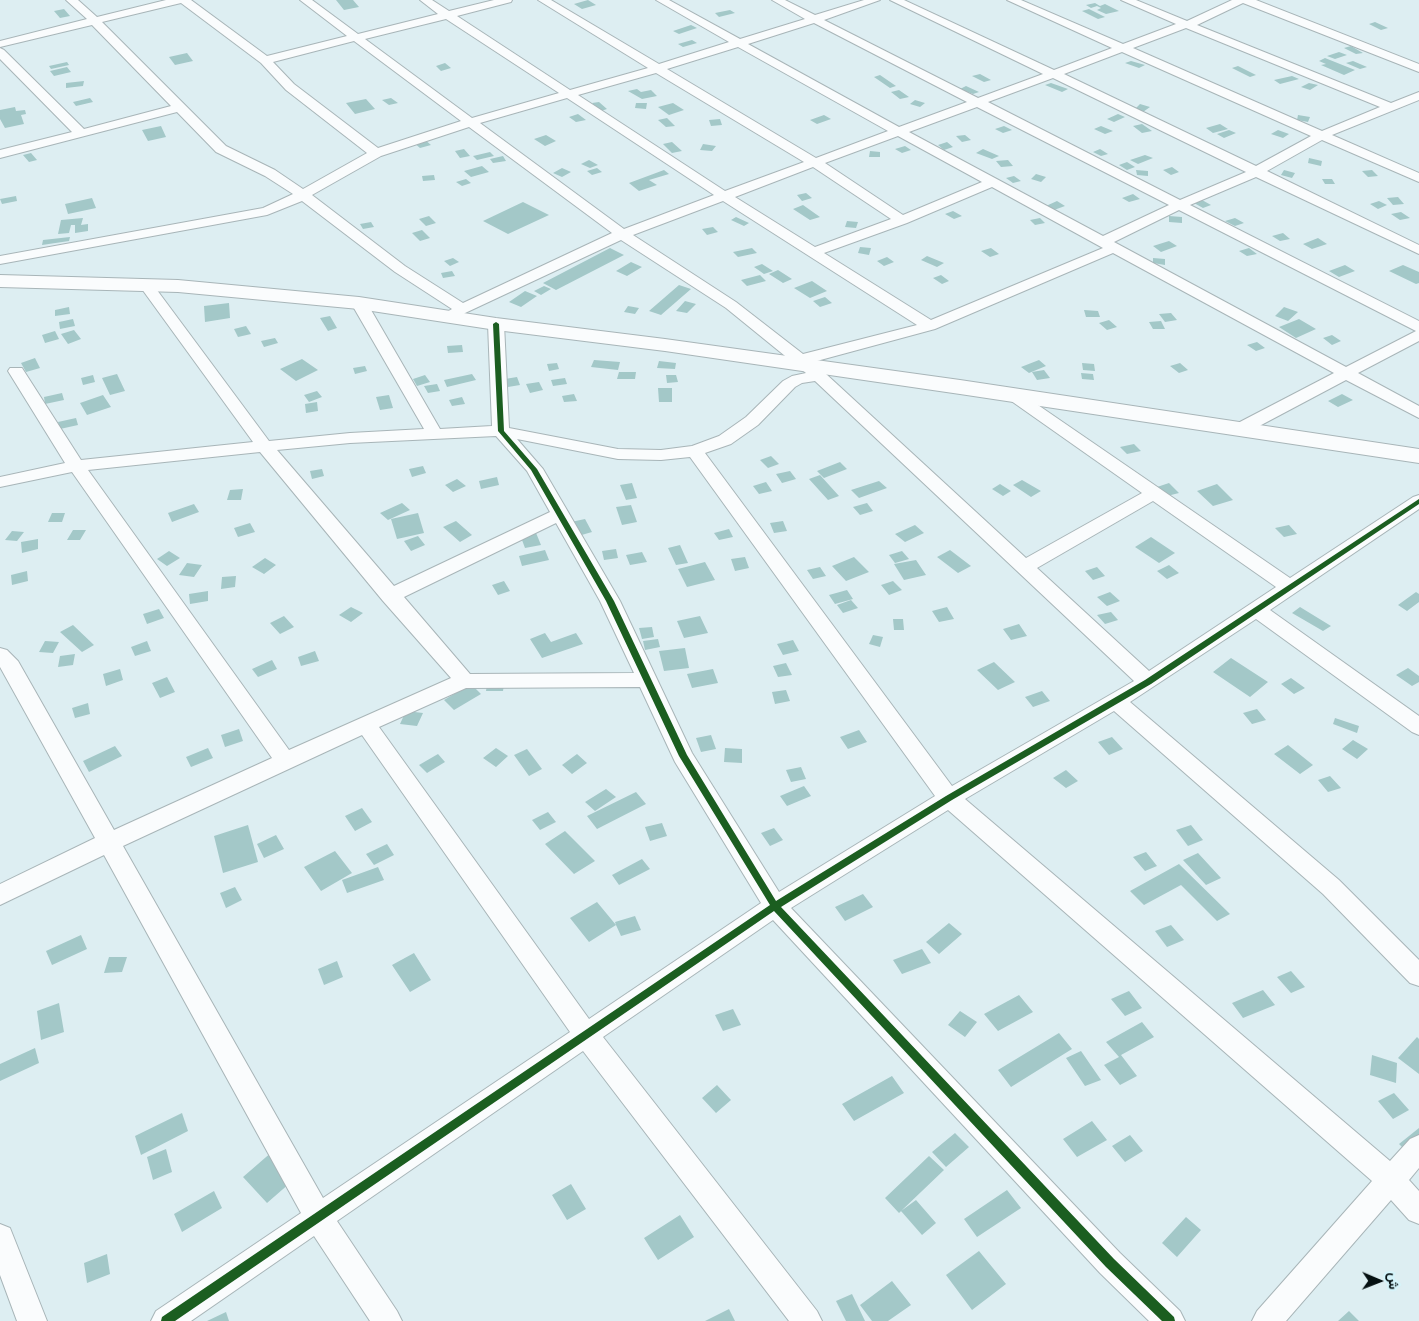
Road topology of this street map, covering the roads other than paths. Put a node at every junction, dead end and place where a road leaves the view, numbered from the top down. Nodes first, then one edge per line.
1 (72, 0) edge
2 (180, 0) edge
3 (184, 0) edge
4 (305, 0) edge
5 (425, 0) edge
6 (507, 0) edge
7 (543, 0) edge
8 (661, 0) edge
9 (777, 0) edge
10 (876, 0) edge
11 (895, 0) edge
12 (1012, 0) edge
13 (1126, 0) edge
14 (1240, 0) edge
15 (1246, 0) edge
16 (446, 16) junction
17 (815, 19) junction
18 (95, 21) junction
19 (1185, 25) junction
20 (353, 38) junction
21 (738, 43) junction
22 (0, 44) edge
23 (1122, 49) junction
24 (0, 52) edge
25 (265, 60) junction
26 (1419, 68) edge
27 (656, 69) junction
28 (1054, 74) junction
29 (569, 94) junction
30 (1419, 96) edge
31 (977, 103) junction
32 (1390, 107) junction
33 (179, 108) junction
34 (470, 122) junction
35 (898, 132) junction
36 (81, 133) junction
37 (1322, 135) junction
38 (376, 153) junction
39 (0, 154) edge
40 (814, 162) junction
41 (1256, 172) junction
42 (1419, 178) edge
43 (993, 182) junction
44 (303, 195) junction
45 (724, 196) junction
46 (1179, 205) junction
47 (902, 220) junction
48 (622, 234) junction
49 (1109, 245) junction
50 (1419, 250) edge
51 (814, 252) junction
52 (0, 260) edge
53 (0, 281) edge
54 (146, 285) junction
55 (359, 303) junction
56 (455, 312) junction
57 (496, 324) junction
58 (930, 326) junction
59 (1419, 327) edge
60 (1419, 335) edge
61 (809, 367) junction
62 (16, 371) dead end
63 (1344, 373) junction
64 (1013, 395) junction
65 (1419, 413) edge
66 (1242, 428) junction
67 (501, 431) junction
68 (435, 434) junction
69 (265, 447) junction
70 (695, 451) junction
71 (1419, 456) edge
72 (76, 466) junction
73 (0, 482) edge
74 (1154, 493) junction
75 (1419, 500) edge
76 (560, 514) junction
77 (1025, 567) junction
78 (1288, 586) junction
79 (390, 596) junction
80 (1255, 609) junction
81 (0, 655) edge
82 (648, 680) junction
83 (465, 681) junction
84 (1148, 682) junction
85 (1116, 701) junction
86 (366, 724) junction
87 (1419, 727) edge
88 (286, 761) junction
89 (948, 798) junction
90 (109, 842) junction
91 (0, 895) edge
92 (775, 906) junction
93 (1419, 976) edge
94 (586, 1035) junction
95 (1419, 1148) edge
96 (1392, 1180) junction
97 (1419, 1211) edge
98 (318, 1217) junction
99 (0, 1238) edge
100 (32, 1321) edge
101 (166, 1321) edge
102 (387, 1321) edge
103 (807, 1321) edge
104 (1170, 1321) edge
105 (1267, 1321) edge

1 - 18 street
2 - 18 street
3 - 25 street
4 - 20 street
5 - 16 street
6 - 16 street
7 - 27 street
8 - 21 street
9 - 17 street
10 - 17 street
11 - 28 street
12 - 23 street
13 - 19 street
14 - 19 street
15 - 26 street
16 - 20 street
16 - 29 street
17 - 21 street
17 - 31 street
18 - 22 street
18 - 33 street
19 - 23 street
19 - 32 street
20 - 25 street
20 - 34 street
21 - 27 street
21 - 35 street
23 - 28 street
23 - 37 street
24 - 36 street
25 - 38 street
27 - 29 street
27 - 40 street
28 - 31 street
28 - 41 street
29 - 34 street
29 - 45 street
30 - 32 street
31 - 35 street
31 - 46 street
32 - 37 street
33 - 36 street
33 - 44 street
34 - 38 street
34 - 48 street
35 - 40 street
35 - 43 street
36 - 39 street
37 - 41 street
37 - 42 street
38 - 44 street
40 - 45 street
40 - 47 street
41 - 46 street
41 - 50 street
43 - 47 street
43 - 49 street
44 - 52 street
44 - 56 street
45 - 48 street
45 - 51 street
46 - 49 street
46 - 59 street
47 - 51 street
48 - 56 street
48 - 61 street
49 - 58 street
49 - 63 street
51 - 58 street
53 - 54 main road
54 - 55 main road
54 - 69 street
55 - 56 main road
55 - 68 street
56 - 57 main road
57 - 61 main road
57 - 67 street
58 - 61 street
60 - 63 street
61 - 64 main road
61 - 70 street
61 - 77 street
62 - 72 street
63 - 65 street
63 - 66 street
64 - 66 main road
64 - 74 street
66 - 71 main road
67 - 68 street
67 - 70 street
67 - 76 street
68 - 69 street
69 - 72 street
69 - 79 street
70 - 89 street
72 - 73 street
72 - 88 street
74 - 77 street
74 - 78 street
75 - 78 street
76 - 79 street
76 - 82 street
77 - 84 street
78 - 80 street
79 - 83 street
80 - 84 street
80 - 87 street
81 - 90 street
82 - 83 street
82 - 92 street
83 - 86 street
84 - 85 street
85 - 89 street
85 - 93 street
86 - 88 street
86 - 94 street
88 - 90 street
89 - 92 street
89 - 96 street
90 - 91 street
90 - 98 street
92 - 94 street
92 - 104 street
94 - 98 street
94 - 103 street
95 - 96 street
96 - 97 street
96 - 105 street
98 - 101 street
98 - 102 street
99 - 100 street

